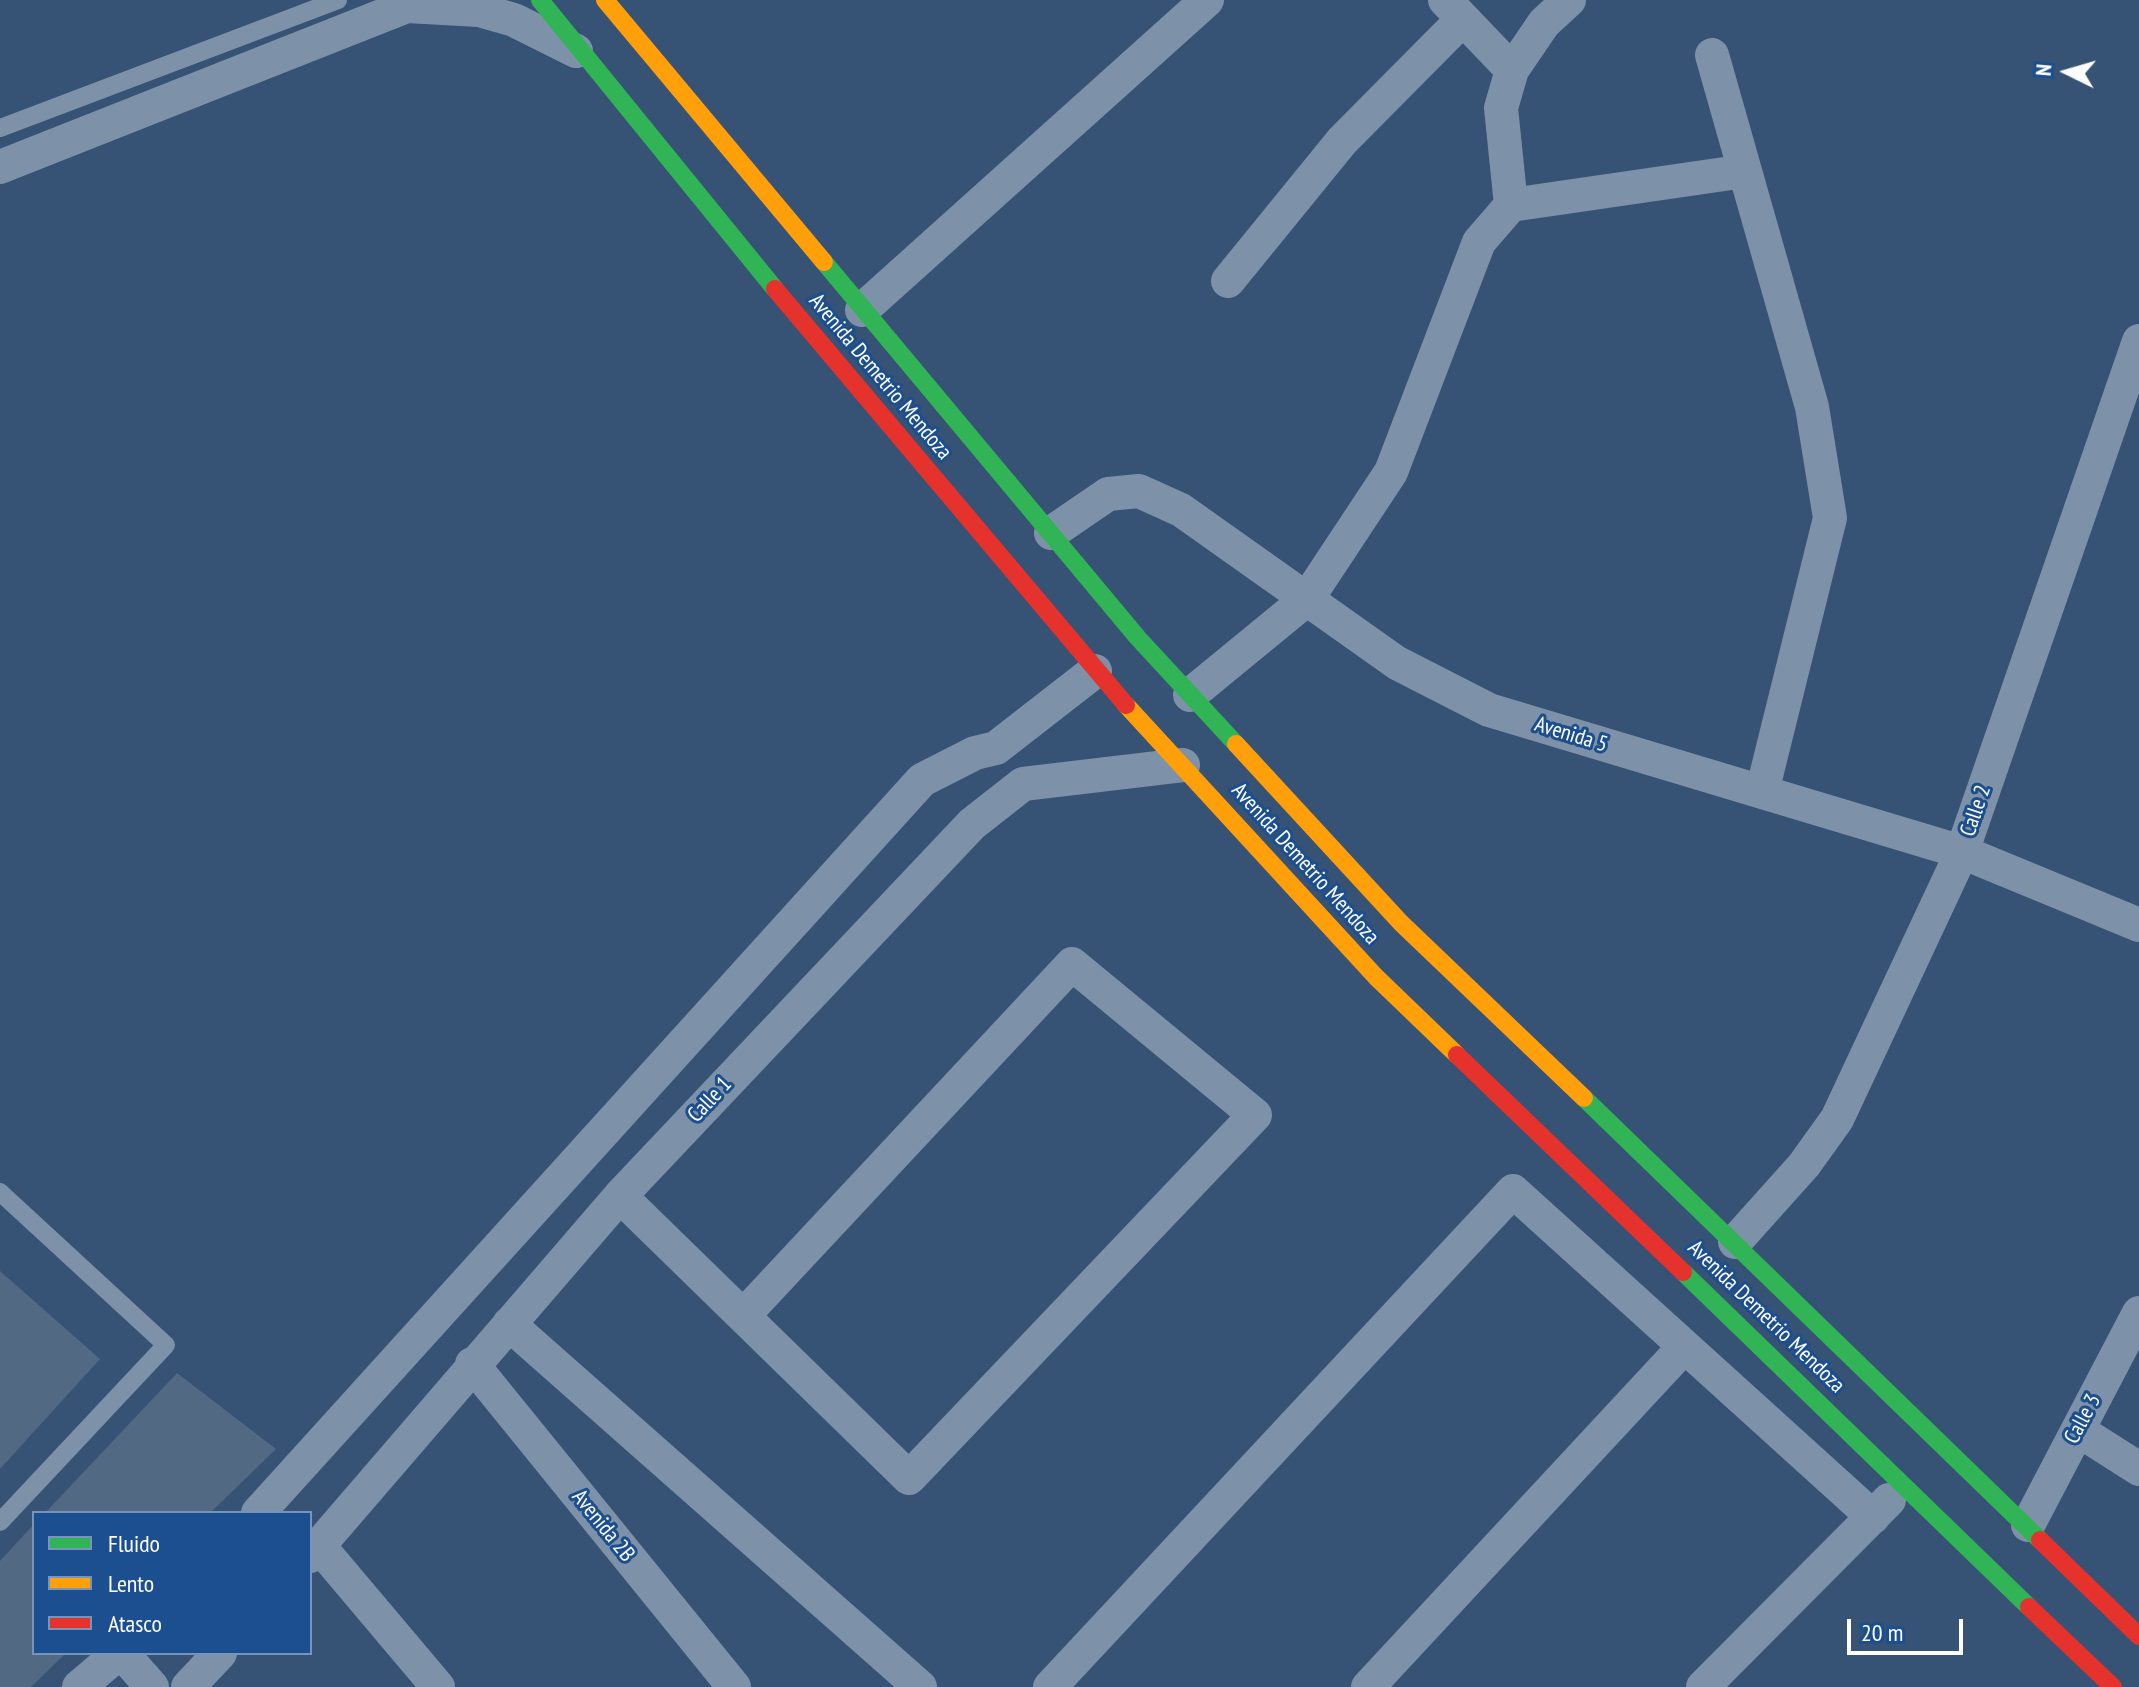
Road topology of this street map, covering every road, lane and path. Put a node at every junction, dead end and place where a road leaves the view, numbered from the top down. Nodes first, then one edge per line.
1 (338, 0) edge
2 (540, 0) edge
3 (605, 0) edge
4 (1207, 0) edge
5 (1569, 0) edge
6 (406, 3) edge
7 (1454, 10) edge
8 (584, 55) junction
9 (1712, 55) dead end
10 (1512, 70) junction
11 (0, 128) edge
12 (0, 167) edge
13 (1745, 171) junction
14 (1511, 205) junction
15 (1228, 281) dead end
16 (862, 310) junction
17 (2135, 364) edge
18 (1051, 533) junction
19 (1307, 599) junction
20 (1095, 671) junction
21 (1190, 695) junction
22 (996, 748) junction
23 (1183, 765) junction
24 (1023, 784) junction
25 (1762, 792) junction
26 (1962, 852) junction
27 (2139, 925) edge
28 (0, 1192) edge
29 (620, 1196) junction
30 (1735, 1242) junction
31 (2139, 1313) edge
32 (743, 1316) junction
33 (509, 1324) junction
34 (1684, 1347) junction
35 (472, 1364) junction
36 (2078, 1430) junction
37 (2139, 1469) edge
38 (1905, 1484) junction
39 (260, 1511) edge
40 (1873, 1517) junction
41 (0, 1522) edge
42 (2028, 1525) junction
43 (315, 1551) edge
44 (2139, 1636) edge
45 (118, 1655) edge
46 (122, 1655) edge
47 (218, 1655) edge
48 (79, 1687) edge
49 (152, 1687) edge
50 (188, 1687) edge
51 (438, 1687) edge
52 (734, 1687) edge
53 (920, 1687) edge
54 (1050, 1687) edge
55 (1368, 1687) edge
56 (1703, 1687) edge
57 (2113, 1687) edge

1 - 11 lane
2 - 8 main road, Avenida Demetrio Mendoza
3 - 16 main road, Avenida Demetrio Mendoza
4 - 16 street
5 - 10 street
6 - 8 street
6 - 12 street
7 - 10 street
7 - 15 street
8 - 20 main road, Avenida Demetrio Mendoza
9 - 13 street
10 - 14 street
13 - 14 street
13 - 25 street
14 - 19 street
16 - 18 main road, Avenida Demetrio Mendoza
17 - 26 street, Calle 2
18 - 19 street, Avenida 5
18 - 21 main road, Avenida Demetrio Mendoza
19 - 21 street
19 - 25 street, Avenida 5
20 - 22 street
20 - 23 main road, Avenida Demetrio Mendoza
21 - 30 main road, Avenida Demetrio Mendoza
22 - 24 street
22 - 39 street
23 - 24 street
23 - 38 main road, Avenida Demetrio Mendoza
24 - 29 street, Calle 1
25 - 26 street, Avenida 5
26 - 27 street, Avenida 5
26 - 30 street, Calle 2
28 - 41 lane
29 - 32 street
29 - 33 street, Calle 1
30 - 42 main road, Avenida Demetrio Mendoza
31 - 36 street, Calle 3
32 - 32 street
33 - 35 street, Calle 1
33 - 53 street
34 - 40 street
34 - 54 street
34 - 55 street
35 - 43 street, Calle 1
35 - 52 street, Avenida 2B
36 - 37 street
36 - 42 street, Calle 3
38 - 40 street
38 - 57 main road, Avenida Demetrio Mendoza
40 - 56 street
42 - 44 main road, Avenida Demetrio Mendoza
43 - 51 street
45 - 48 street
46 - 49 street
47 - 50 street

